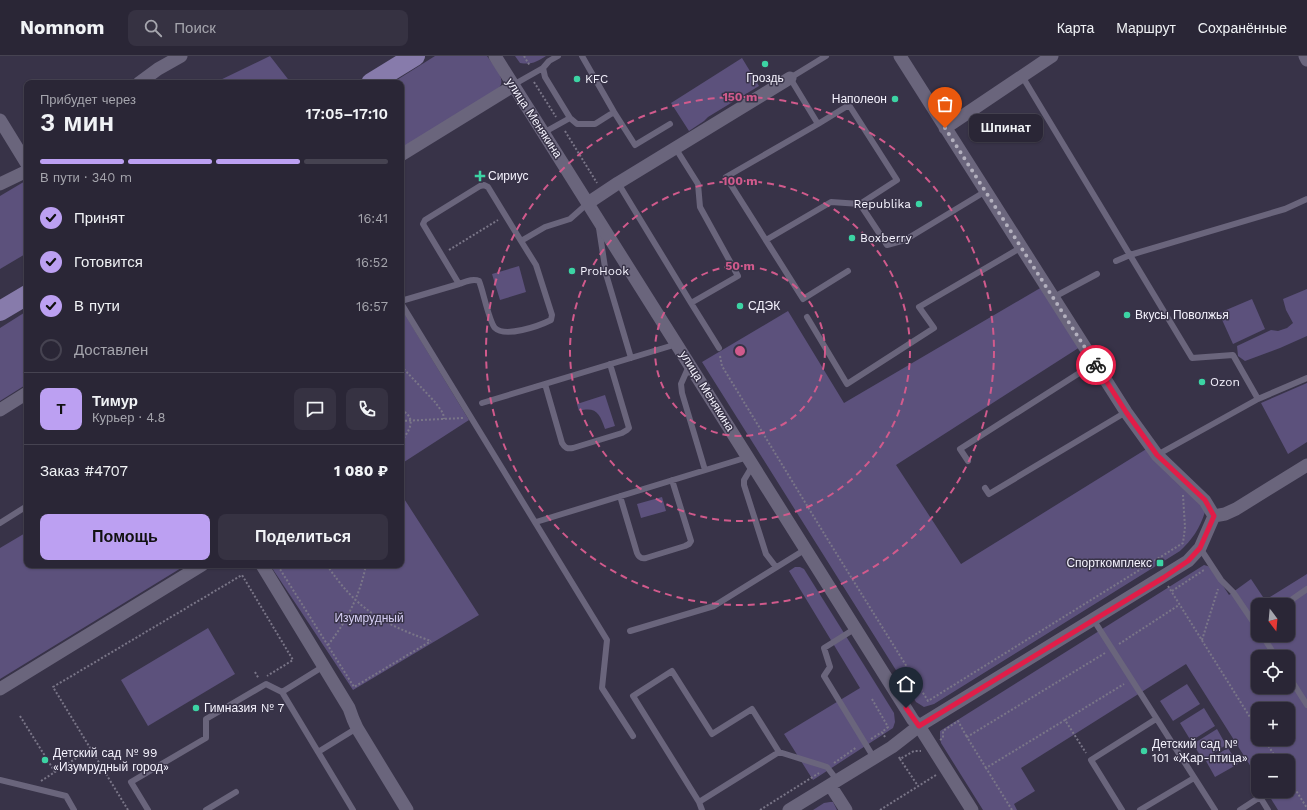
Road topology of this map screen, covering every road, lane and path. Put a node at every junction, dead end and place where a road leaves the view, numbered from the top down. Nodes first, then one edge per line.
1 (181, 56) edge
2 (495, 56) edge
3 (558, 56) edge
4 (582, 56) edge
5 (826, 56) edge
6 (900, 56) edge
7 (1052, 56) edge
8 (1306, 56) edge
9 (411, 57) edge
10 (1307, 60) edge
11 (543, 68) junction
12 (1022, 76) junction
13 (790, 78) junction
14 (143, 80) edge
15 (376, 80) edge
16 (512, 86) junction
17 (614, 112) junction
18 (570, 118) junction
19 (0, 120) edge
20 (670, 124) dead end
21 (818, 124) junction
22 (945, 128) junction
23 (543, 133) junction
24 (676, 149) junction
25 (404, 153) edge
26 (24, 159) edge
27 (24, 172) edge
28 (618, 183) junction
29 (0, 184) edge
30 (986, 191) junction
31 (1307, 200) edge
32 (588, 203) junction
33 (860, 204) junction
34 (506, 215) junction
35 (598, 218) junction
36 (766, 240) junction
37 (522, 241) junction
38 (1022, 247) junction
39 (441, 255) junction
40 (1130, 255) junction
41 (1116, 261) dead end
42 (848, 270) dead end
43 (1096, 274) dead end
44 (459, 284) junction
45 (24, 297) edge
46 (1054, 297) junction
47 (404, 301) edge
48 (691, 303) junction
49 (404, 307) edge
50 (0, 311) edge
51 (807, 317) dead end
52 (677, 344) junction
53 (719, 348) joint
54 (631, 358) junction
55 (1095, 363) junction
56 (610, 364) junction
57 (690, 364) junction
58 (404, 369) edge
59 (1307, 378) edge
60 (544, 384) junction
61 (24, 395) edge
62 (1258, 399) junction
63 (482, 403) dead end
64 (0, 410) edge
65 (404, 412) edge
66 (1126, 412) junction
67 (472, 418) junction
68 (444, 419) junction
69 (404, 421) edge
70 (411, 421) junction
71 (404, 437) edge
72 (1157, 455) junction
73 (750, 461) junction
74 (968, 461) dead end
75 (1307, 465) edge
76 (705, 470) junction
77 (672, 480) junction
78 (985, 488) dead end
79 (1182, 491) dead end
80 (620, 496) junction
81 (24, 508) edge
82 (1214, 516) junction
83 (536, 522) junction
84 (0, 523) edge
85 (1200, 548) junction
86 (806, 549) junction
87 (1152, 562) junction
88 (776, 567) junction
89 (197, 568) edge
90 (264, 568) edge
91 (280, 568) edge
92 (328, 568) edge
93 (365, 568) edge
94 (1163, 578) junction
95 (1221, 580) junction
96 (1307, 589) edge
97 (1294, 598) edge
98 (355, 601) junction
99 (1179, 606) junction
100 (1251, 617) edge
101 (1094, 619) junction
102 (856, 628) junction
103 (630, 631) dead end
104 (1202, 640) junction
105 (328, 645) junction
106 (1112, 649) junction
107 (324, 666) junction
108 (255, 672) dead end
109 (912, 675) junction
110 (266, 676) dead end
111 (260, 680) dead end
112 (1132, 680) junction
113 (1295, 683) edge
114 (892, 686) junction
115 (0, 689) edge
116 (282, 692) junction
117 (1304, 694) edge
118 (1307, 705) edge
119 (20, 716) dead end
120 (1156, 719) junction
121 (1251, 719) edge
122 (1066, 720) junction
123 (919, 726) junction
124 (358, 728) junction
125 (633, 736) dead end
126 (318, 752) junction
127 (779, 752) junction
128 (78, 757) dead end
129 (874, 758) junction
130 (900, 759) dead end
131 (1091, 760) junction
132 (986, 768) junction
133 (55, 772) junction
134 (937, 774) dead end
135 (1194, 778) junction
136 (0, 780) edge
137 (833, 782) junction
138 (918, 786) junction
139 (30, 788) junction
140 (1295, 789) edge
141 (236, 792) dead end
142 (699, 802) junction
143 (1307, 808) edge
144 (74, 810) edge
145 (128, 810) edge
146 (148, 810) edge
147 (206, 810) edge
148 (352, 810) edge
149 (407, 810) edge
150 (702, 810) edge
151 (789, 810) edge
152 (846, 810) edge
153 (880, 810) edge
154 (972, 810) edge
155 (1012, 810) edge
156 (1122, 810) edge
157 (1140, 810) edge
158 (1215, 810) edge
159 (1240, 810) edge
160 (1268, 810) edge

1 - 14 street
2 - 16 street, улица Менякина
3 - 11 lane
4 - 17 lane
5 - 13 lane
6 - 22 street
7 - 12 street
8 - 10 street
9 - 15 main road
11 - 16 lane
11 - 18 lane
12 - 22 street
12 - 40 lane
13 - 21 lane
13 - 24 street
16 - 23 street, улица Менякина
16 - 25 street
17 - 18 lane
17 - 20 lane
18 - 23 lane
19 - 26 street
21 - 33 lane
21 - 36 lane
22 - 30 street
23 - 32 street, улица Менякина
24 - 28 street
24 - 48 lane
27 - 29 street
28 - 32 street
28 - 48 lane
30 - 33 lane
30 - 38 street
31 - 40 lane
32 - 35 street, улица Менякина
32 - 37 lane
33 - 36 lane
34 - 37 lane
34 - 39 path
34 - 39 lane
35 - 52 street, улица Менякина
35 - 54 lane
36 - 42 lane
37 - 44 lane
38 - 46 street
38 - 51 lane
39 - 44 lane
40 - 41 lane
40 - 62 lane
43 - 46 lane
44 - 47 lane
45 - 50 main road
46 - 55 street
48 - 53 lane
49 - 67 lane
52 - 54 lane
52 - 57 street, улица Менякина
53 - 109 path
54 - 56 lane
55 - 66 street
55 - 74 lane
56 - 60 lane
56 - 60 lane
57 - 73 street, улица Менякина
57 - 76 lane
58 - 68 path
59 - 62 lane
60 - 63 lane
61 - 64 street
62 - 72 lane
65 - 70 path
66 - 72 street
66 - 78 lane
67 - 68 path
67 - 83 lane
68 - 70 path
69 - 70 path
70 - 71 path
72 - 82 street
73 - 76 lane
73 - 86 street, улица Менякина
73 - 88 lane
75 - 82 street
76 - 77 lane
77 - 80 lane
77 - 80 lane
79 - 87 path
80 - 83 lane
81 - 84 lane
82 - 85 street
83 - 125 lane
85 - 94 street
85 - 95 lane
86 - 88 lane
86 - 102 street, улица Менякина
87 - 94 path
87 - 109 path
88 - 103 lane
89 - 115 street
90 - 107 street
91 - 105 path
92 - 98 path
93 - 98 path
94 - 99 path
94 - 101 street
95 - 100 lane
95 - 104 path
96 - 97 lane
98 - 105 path
98 - 105 path
99 - 104 path
99 - 106 path
101 - 106 lane
101 - 123 street
102 - 114 street, улица Менякина
102 - 129 lane
104 - 121 path
106 - 112 lane
106 - 132 path
107 - 116 lane
107 - 124 street
108 - 111 path
109 - 114 path
110 - 145 path
112 - 120 lane
112 - 122 path
113 - 117 lane
114 - 123 street, улица Менякина
116 - 126 lane
116 - 146 lane
117 - 118 lane
119 - 133 path
120 - 131 lane
120 - 135 lane
122 - 131 path
122 - 132 path
123 - 129 street
123 - 154 street, улица Менякина
124 - 126 lane
124 - 149 street
126 - 148 lane
127 - 137 lane
127 - 142 lane
127 - 142 lane
128 - 133 path
129 - 137 street
130 - 138 path
131 - 156 lane
132 - 155 path
133 - 139 path
134 - 138 path
135 - 157 lane
135 - 158 lane
136 - 139 lane
137 - 151 street
137 - 152 street
138 - 153 path
139 - 144 lane
140 - 143 path
141 - 147 lane
142 - 150 lane
159 - 160 lane

